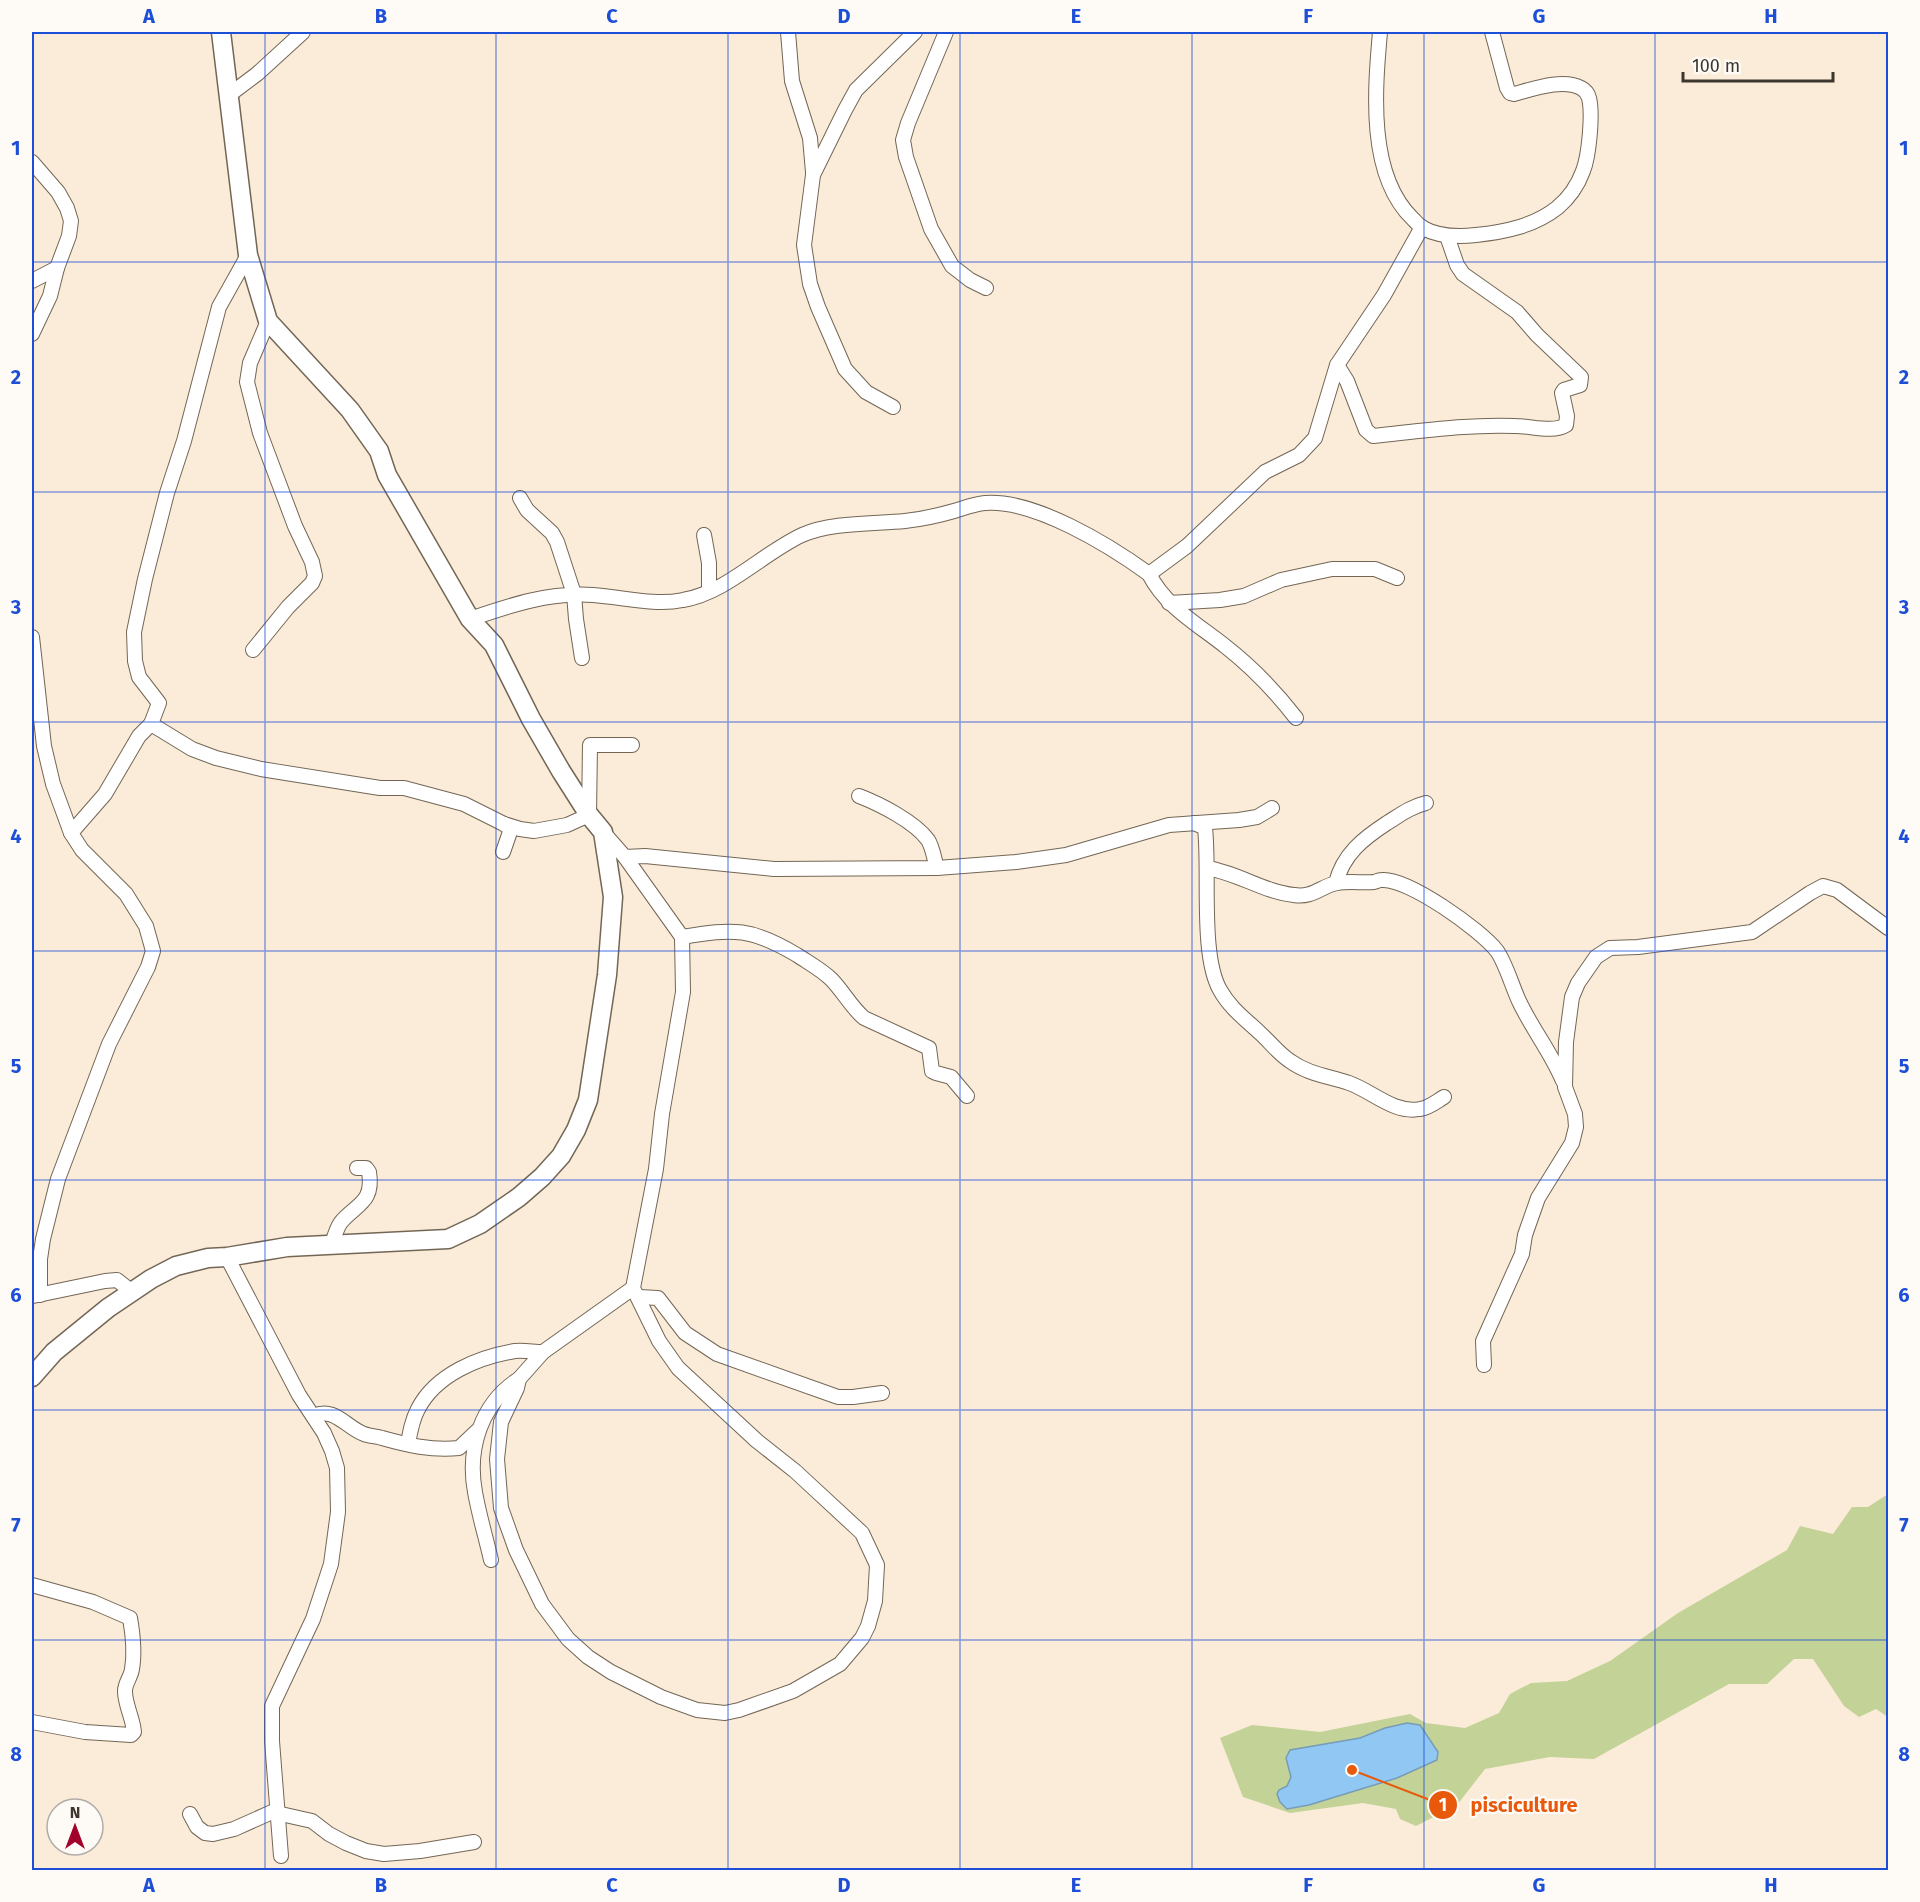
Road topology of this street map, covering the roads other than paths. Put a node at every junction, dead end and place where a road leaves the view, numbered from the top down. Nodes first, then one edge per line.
1 (221, 32) edge
2 (303, 32) edge
3 (788, 32) edge
4 (915, 32) edge
5 (946, 32) edge
6 (1380, 32) edge
7 (1492, 32) edge
8 (230, 95) junction
9 (32, 162) edge
10 (813, 175) junction
11 (1422, 227) junction
12 (1447, 236) junction
13 (248, 255) junction
14 (57, 268) junction
15 (32, 281) edge
16 (986, 288) dead end
17 (268, 321) junction
18 (32, 334) edge
19 (1337, 365) junction
20 (893, 407) dead end
21 (1319, 452) dead end
22 (1299, 455) junction
23 (520, 498) dead end
24 (704, 536) dead end
25 (1149, 574) junction
26 (1397, 578) dead end
27 (709, 591) junction
28 (574, 594) junction
29 (1169, 603) junction
30 (470, 619) junction
31 (32, 637) edge
32 (253, 650) dead end
33 (582, 658) dead end
34 (1296, 718) dead end
35 (151, 724) junction
36 (632, 745) dead end
37 (859, 796) dead end
38 (1426, 803) dead end
39 (1272, 808) dead end
40 (589, 815) junction
41 (1193, 823) junction
42 (504, 824) junction
43 (603, 832) junction
44 (71, 833) junction
45 (503, 852) dead end
46 (626, 857) junction
47 (937, 868) junction
48 (1207, 868) junction
49 (1336, 883) junction
50 (1888, 928) edge
51 (682, 937) junction
52 (1565, 1087) junction
53 (967, 1096) dead end
54 (1444, 1097) dead end
55 (357, 1168) dead end
56 (332, 1243) junction
57 (227, 1257) junction
58 (131, 1291) junction
59 (636, 1293) junction
60 (36, 1296) edge
61 (543, 1352) junction
62 (1484, 1365) dead end
63 (32, 1377) edge
64 (519, 1378) junction
65 (882, 1393) dead end
66 (314, 1416) junction
67 (478, 1430) junction
68 (408, 1444) junction
69 (492, 1560) dead end
70 (32, 1585) edge
71 (32, 1722) edge
72 (190, 1814) dead end
73 (279, 1814) junction
74 (474, 1842) dead end
75 (281, 1856) dead end

1 - 8 main road
2 - 8 street
3 - 10 street
4 - 10 street
5 - 16 street
6 - 11 street
7 - 12 street
8 - 13 main road
9 - 14 street
10 - 20 street
11 - 12 street
11 - 19 street
12 - 19 street
13 - 17 main road
13 - 35 street
14 - 15 street
14 - 18 street
17 - 30 main road
17 - 32 street
19 - 22 street
21 - 22 street
22 - 25 street
23 - 28 street
24 - 27 street
25 - 27 street
25 - 29 street
26 - 29 street
27 - 28 street
28 - 30 street
28 - 33 street
29 - 34 street
30 - 40 main road
31 - 44 street
35 - 42 street
35 - 44 street
36 - 40 street
37 - 47 street
38 - 49 street
39 - 41 street
40 - 42 street
40 - 43 main road
41 - 47 street
41 - 48 street
42 - 45 street
43 - 46 street
43 - 56 main road
44 - 60 street
46 - 47 street
46 - 51 street
48 - 49 street
48 - 54 street
49 - 52 street
50 - 52 street
51 - 53 street
51 - 59 street
52 - 62 street
55 - 56 street
56 - 57 main road
57 - 58 main road
57 - 66 street
58 - 60 street
58 - 63 main road
59 - 61 street
59 - 64 street
59 - 65 street
61 - 64 street
61 - 68 street
64 - 67 street
66 - 68 street
66 - 73 street
67 - 68 street
67 - 69 street
70 - 71 street
72 - 73 street
73 - 74 street
73 - 75 street

